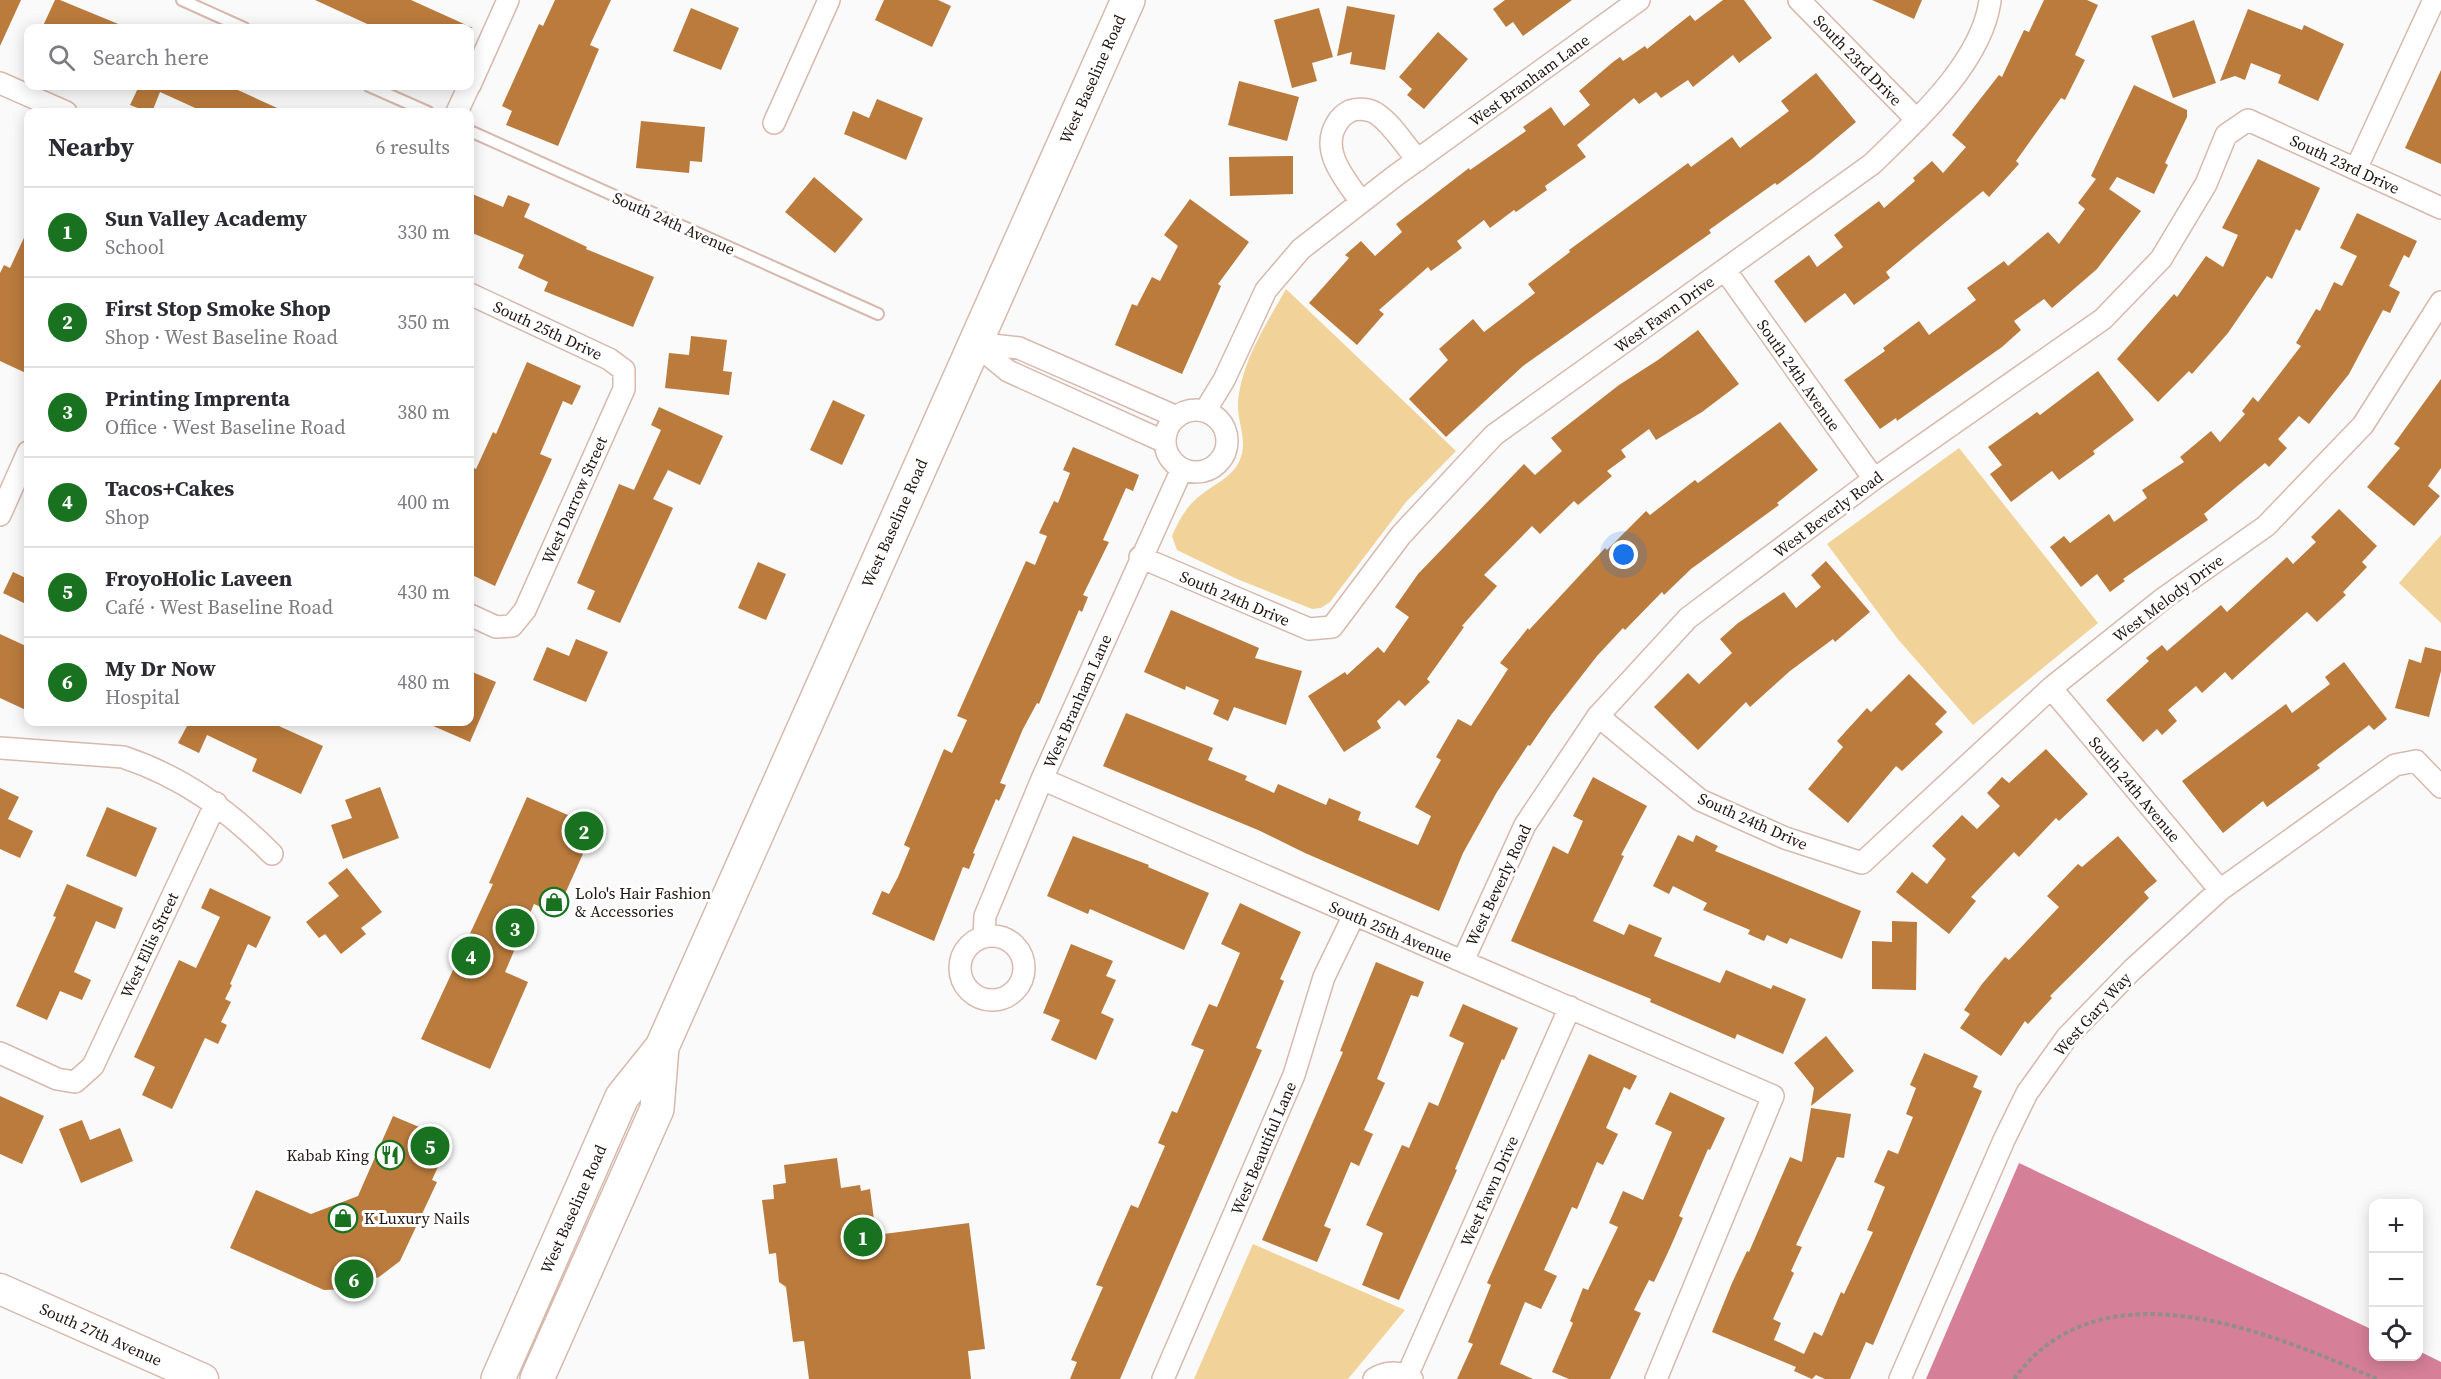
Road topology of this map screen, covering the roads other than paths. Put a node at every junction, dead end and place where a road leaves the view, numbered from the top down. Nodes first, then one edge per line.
1 (182, 0) edge
2 (508, 0) edge
3 (829, 0) edge
4 (1128, 0) edge
5 (1799, 0) edge
6 (1986, 0) edge
7 (1631, 3) edge
8 (2434, 3) edge
9 (235, 24) edge
10 (474, 74) edge
11 (0, 83) edge
12 (378, 90) edge
13 (467, 90) edge
14 (57, 108) edge
15 (419, 108) edge
16 (459, 108) edge
17 (1917, 120) junction
18 (2248, 120) joint
19 (774, 123) dead end
20 (474, 133) edge
21 (1418, 160) junction
22 (2356, 169) junction
23 (1361, 202) junction
24 (2441, 208) edge
25 (1725, 270) junction
26 (474, 296) edge
27 (2441, 302) edge
28 (878, 314) dead end
29 (974, 343) junction
30 (624, 370) joint
31 (1205, 411) junction
32 (1177, 417) junction
33 (1165, 442) junction
34 (24, 461) edge
35 (1182, 469) junction
36 (1874, 479) junction
37 (0, 515) edge
38 (1140, 557) junction
39 (474, 617) edge
40 (1332, 627) joint
41 (2051, 688) junction
42 (1598, 716) junction
43 (0, 748) edge
44 (1042, 779) junction
45 (2441, 787) edge
46 (216, 802) junction
47 (272, 854) dead end
48 (1862, 863) joint
49 (2220, 890) junction
50 (1354, 915) junction
51 (984, 937) dead end
52 (1462, 962) junction
53 (1570, 1006) junction
54 (662, 1047) junction
55 (0, 1053) edge
56 (0, 1289) edge
57 (185, 1375) edge
58 (1409, 1377) edge
59 (1660, 1377) edge
60 (498, 1379) edge
61 (537, 1379) edge
62 (1163, 1379) edge
63 (1374, 1379) edge
64 (1900, 1379) edge

1 - 9 lane
2 - 10 street
3 - 19 street
4 - 29 main road, West Baseline Road
5 - 17 street, South 23rd Drive
6 - 17 street, West Fawn Drive
7 - 21 street, West Branham Lane
8 - 22 street
11 - 14 street
12 - 15 lane
13 - 16 street
17 - 25 street, West Fawn Drive
18 - 22 street, South 23rd Drive
18 - 36 street, West Beverly Road
20 - 28 lane, South 24th Avenue
21 - 23 street, West Branham Lane
21 - 23 street
22 - 24 street, South 23rd Drive
23 - 31 street, West Branham Lane
25 - 36 street, South 24th Avenue
25 - 40 street, West Fawn Drive
26 - 30 street, South 25th Drive
27 - 41 street, West Melody Drive
29 - 32 street
29 - 33 street
29 - 54 main road, West Baseline Road
30 - 39 street, West Darrow Street
31 - 32 street
31 - 35 street
32 - 33 street
33 - 35 street
34 - 37 street
35 - 38 street, West Branham Lane
36 - 42 street, West Beverly Road
38 - 40 street, South 24th Drive
38 - 44 street, West Branham Lane
41 - 48 street, West Melody Drive
41 - 49 street, South 24th Avenue
42 - 48 street, South 24th Drive
42 - 52 street, West Beverly Road
43 - 46 street
44 - 50 street, South 25th Avenue
44 - 51 street, West Branham Lane
45 - 49 street, West Gary Way
46 - 47 street
46 - 55 street, West Ellis Street
49 - 64 street, West Gary Way
50 - 52 street, South 25th Avenue
50 - 62 street, West Beautiful Lane
52 - 53 street, South 25th Avenue
53 - 58 street, West Fawn Drive
53 - 59 street, South 25th Avenue
54 - 60 main road, West Baseline Road
54 - 61 main road, West Baseline Road
56 - 57 main road, South 27th Avenue
58 - 63 street

